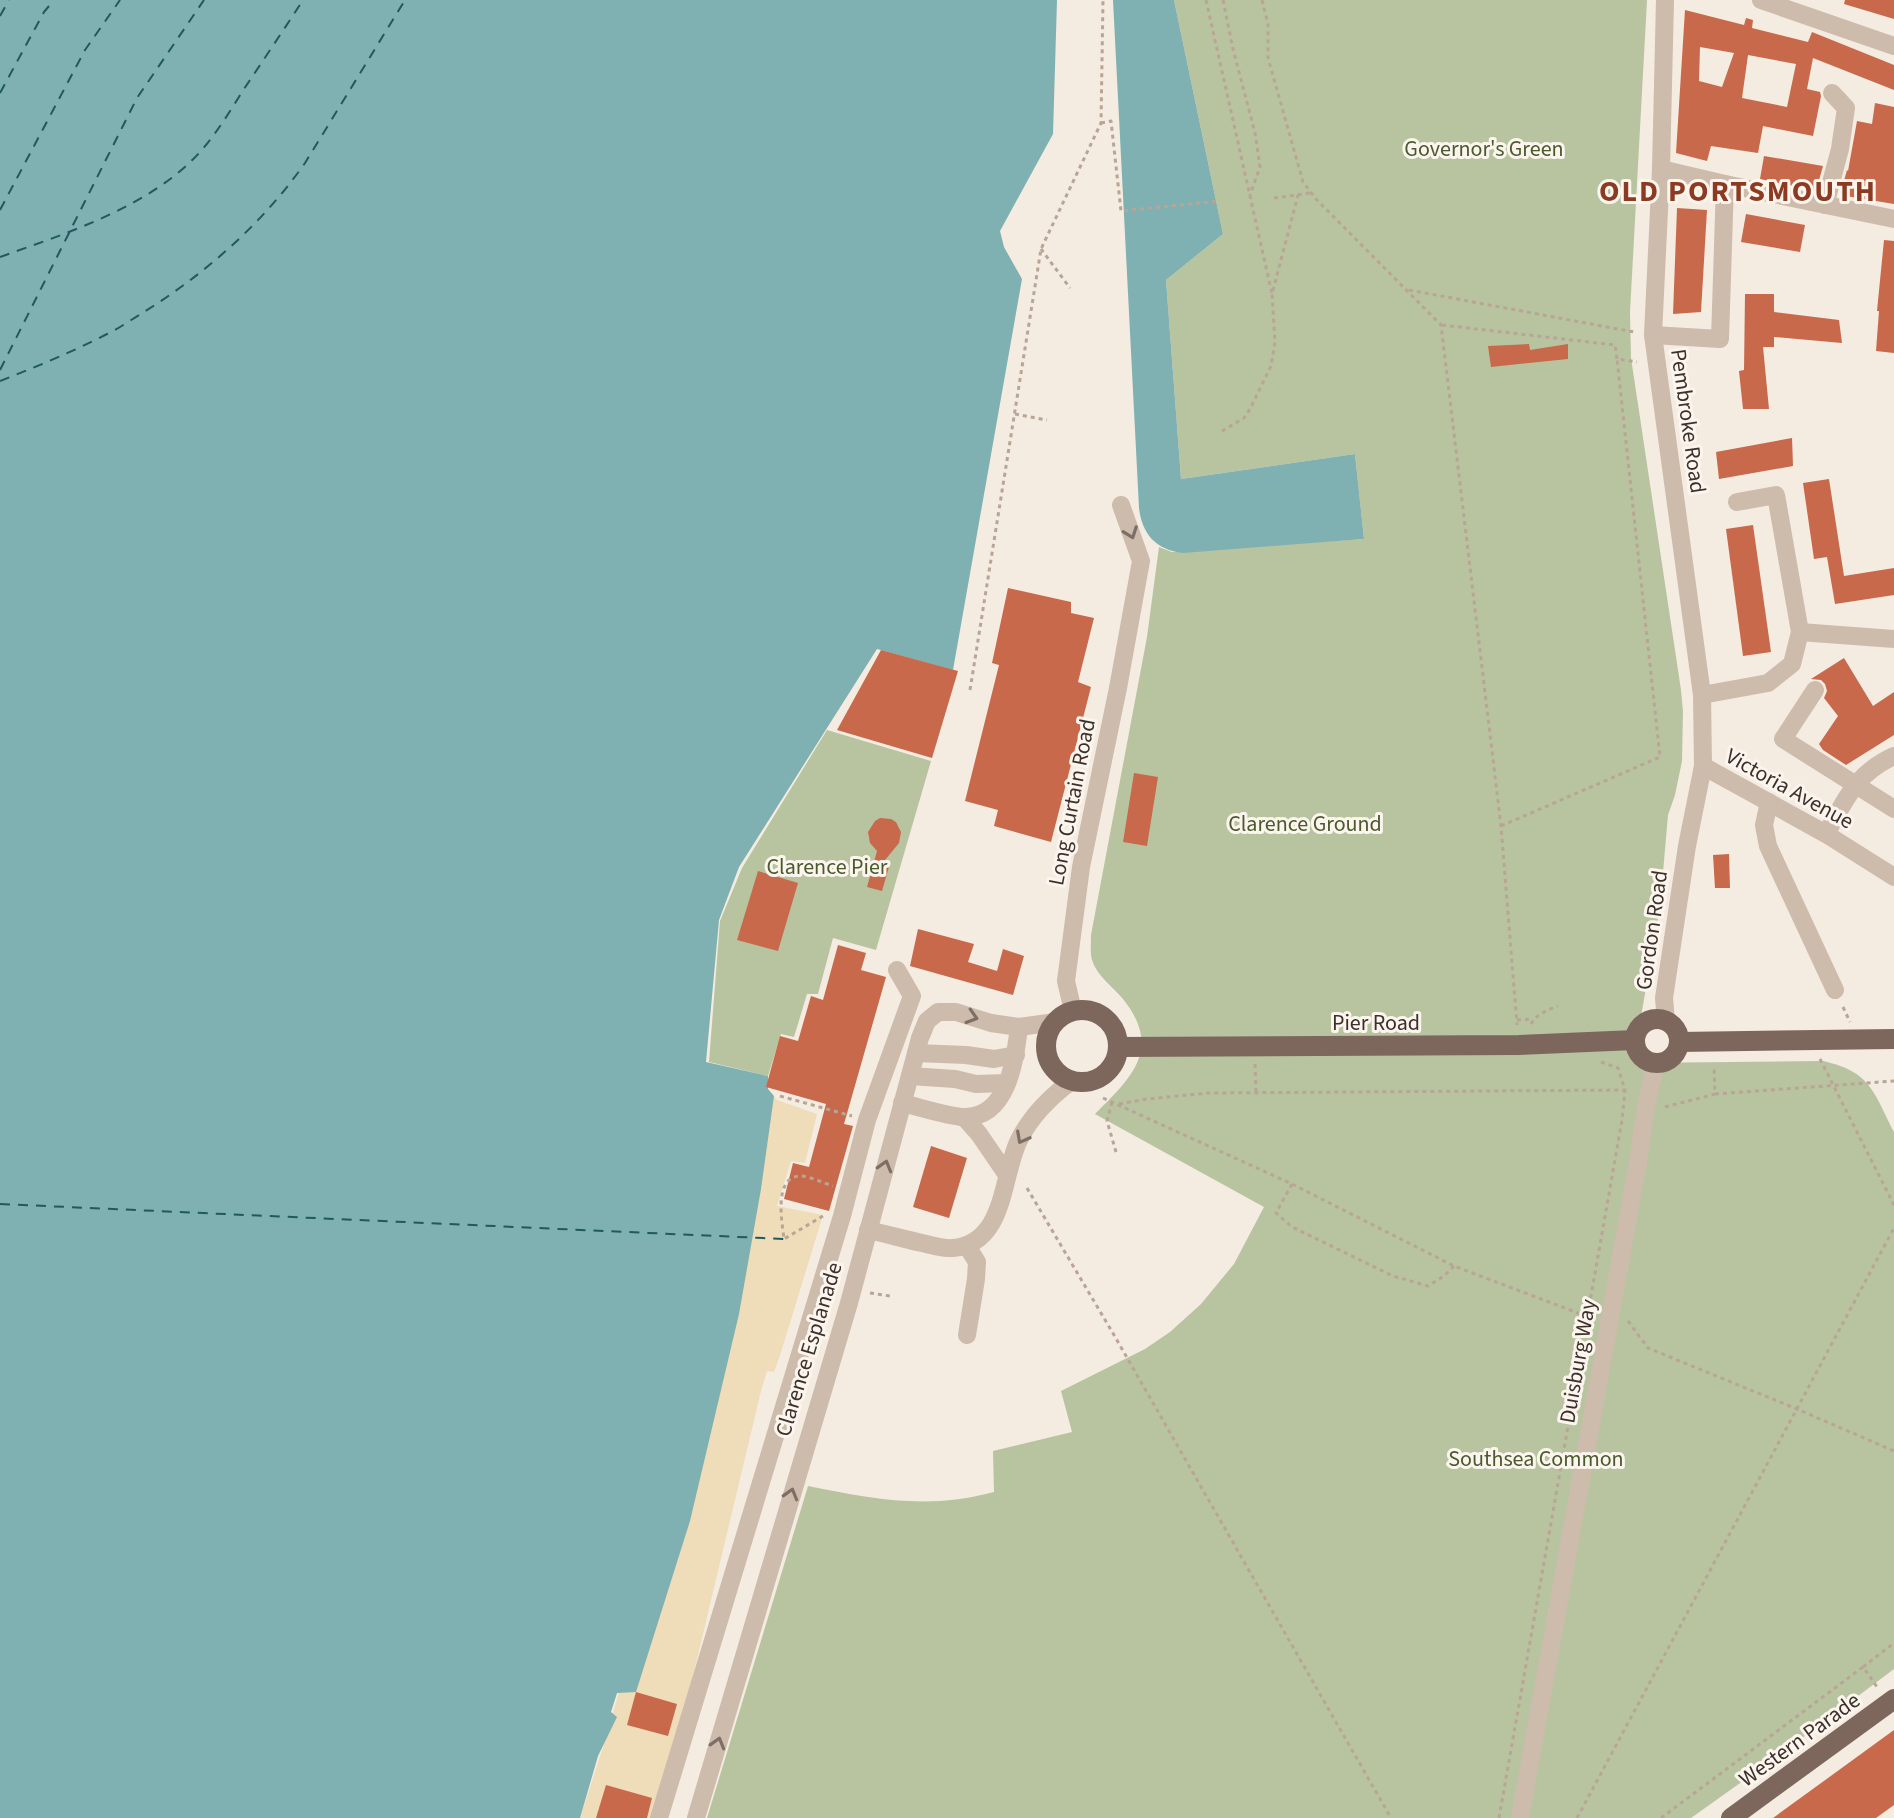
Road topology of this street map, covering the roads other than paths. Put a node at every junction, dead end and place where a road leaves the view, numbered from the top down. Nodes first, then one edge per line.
1 (1665, 0) edge
2 (1761, 0) edge
3 (1894, 46) edge
4 (1832, 93) dead end
5 (1661, 169) junction
6 (1725, 184) junction
7 (1825, 205) junction
8 (1894, 219) edge
9 (1653, 335) junction
10 (1737, 502) dead end
11 (1121, 505) dead end
12 (1800, 632) junction
13 (1894, 639) edge
14 (1815, 690) dead end
15 (1702, 695) junction
16 (1894, 756) edge
17 (1703, 766) junction
18 (1855, 784) junction
19 (1769, 802) junction
20 (1894, 809) edge
21 (1826, 834) junction
22 (1687, 846) joint
23 (1891, 869) edge
24 (897, 970) dead end
25 (1835, 990) road end
26 (1073, 1011) junction
27 (1666, 1021) junction
28 (1055, 1022) junction
29 (1019, 1027) junction
30 (1894, 1039) edge
31 (1635, 1040) junction
32 (1679, 1042) junction
33 (1118, 1047) junction
34 (916, 1053) junction
35 (1016, 1055) junction
36 (1656, 1063) junction
37 (910, 1076) junction
38 (1073, 1080) junction
39 (1007, 1083) junction
40 (902, 1103) junction
41 (964, 1117) junction
42 (1007, 1175) junction
43 (868, 1230) junction
44 (967, 1246) junction
45 (967, 1335) dead end
46 (1891, 1701) edge
47 (1521, 1816) edge
48 (659, 1818) edge
49 (696, 1818) edge
50 (1731, 1818) edge

1 - 5 street, Pembroke Road
2 - 3 street
4 - 7 street
5 - 6 street
5 - 9 street, Pembroke Road
6 - 7 street
6 - 9 street
7 - 8 street
9 - 15 street, Pembroke Road
10 - 12 street
11 -> 26 street, Long Curtain Road
12 - 13 street
12 - 15 street
14 - 18 street
15 - 17 street, Pembroke Road
16 - 18 street
17 - 19 street, Victoria Avenue
17 - 22 street, Pembroke Road
18 - 20 street
18 - 21 street
19 - 21 street, Victoria Avenue
19 - 25 street
21 - 23 street, Victoria Avenue
22 - 27 street, Gordon Road
24 - 48 street
26 - 28 main road
26 - 33 main road
27 - 31 main road
27 - 32 main road
28 - 29 street, Clarence Esplanade
28 - 38 main road
34 -> 29 street, Clarence Esplanade
29 - 35 street
30 - 32 main road
31 - 33 main road, Pier Road
31 - 36 main road
32 - 36 main road
33 - 38 main road
34 - 35 street
34 - 37 street, Clarence Esplanade
35 - 39 street
36 - 47 street, Duisburg Way
37 - 39 street
37 - 40 street, Clarence Esplanade
38 -> 42 street
39 - 41 street
40 - 41 street
43 -> 40 street, Clarence Esplanade
41 - 42 street
42 - 44 street
43 - 44 street
49 -> 43 street, Clarence Esplanade
44 - 45 street
46 - 50 main road, Western Parade

